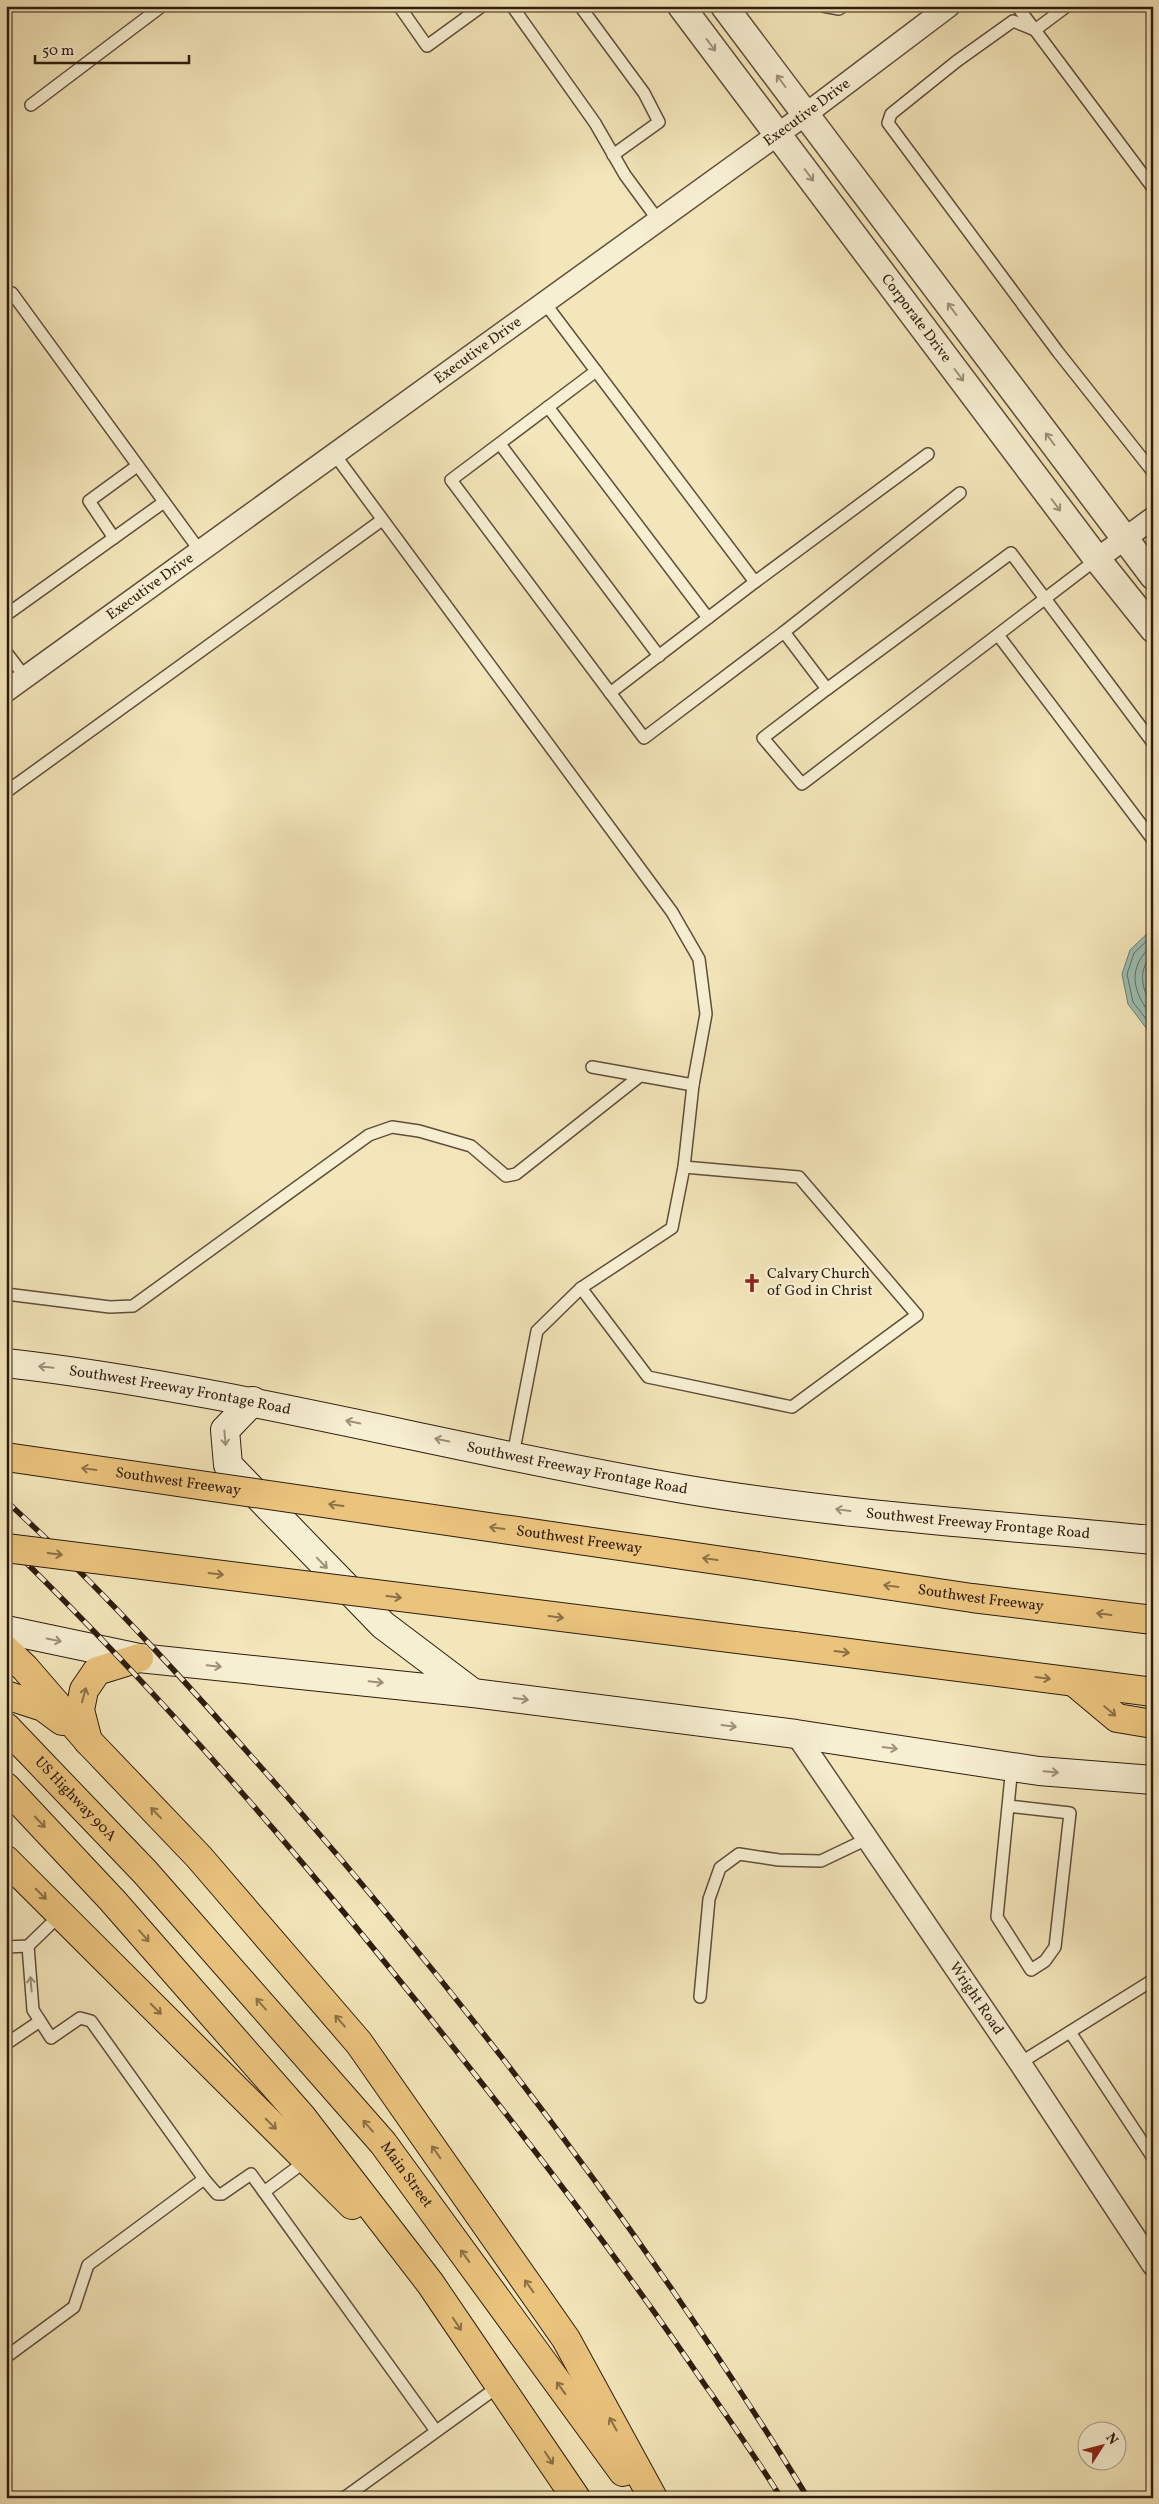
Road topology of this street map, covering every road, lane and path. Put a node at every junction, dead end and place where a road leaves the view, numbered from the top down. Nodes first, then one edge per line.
1 (162, 6) edge
2 (399, 6) edge
3 (482, 6) edge
4 (512, 6) edge
5 (580, 6) edge
6 (681, 6) edge
7 (724, 6) edge
8 (823, 6) edge
9 (843, 6) edge
10 (949, 6) edge
11 (1018, 6) edge
12 (1067, 6) edge
13 (1035, 30) junction
14 (32, 105) dead end
15 (806, 114) junction
16 (778, 134) junction
17 (613, 155) junction
18 (1153, 188) edge
19 (658, 220) junction
20 (12, 292) dead end
21 (544, 302) junction
22 (596, 371) junction
23 (548, 407) junction
24 (500, 444) junction
25 (928, 454) dead end
26 (334, 455) junction
27 (138, 466) junction
28 (1153, 472) edge
29 (960, 493) dead end
30 (164, 502) junction
31 (1153, 518) edge
32 (382, 520) junction
33 (114, 538) junction
34 (1125, 539) junction
35 (200, 552) junction
36 (1097, 559) junction
37 (1153, 576) edge
38 (755, 582) junction
39 (1045, 599) junction
40 (6, 615) edge
41 (708, 618) junction
42 (1153, 629) edge
43 (784, 632) junction
44 (998, 635) junction
45 (6, 652) edge
46 (658, 656) junction
47 (24, 677) junction
48 (827, 689) junction
49 (6, 691) edge
50 (610, 693) junction
51 (1153, 743) edge
52 (6, 792) edge
53 (1153, 840) edge
54 (592, 1067) dead end
55 (640, 1076) junction
56 (693, 1085) junction
57 (684, 1168) junction
58 (581, 1288) junction
59 (6, 1294) edge
60 (6, 1363) edge
61 (253, 1401) junction
62 (513, 1455) junction
63 (6, 1457) edge
64 (1153, 1540) edge
65 (6, 1548) edge
66 (1153, 1620) edge
67 (6, 1630) edge
68 (6, 1650) edge
69 (140, 1658) junction
70 (1074, 1682) junction
71 (1153, 1692) edge
72 (472, 1693) junction
73 (6, 1695) edge
74 (1153, 1724) edge
75 (6, 1727) edge
76 (796, 1734) junction
77 (89, 1742) junction
78 (1012, 1766) junction
79 (1153, 1780) edge
80 (6, 1787) edge
81 (1008, 1806) junction
82 (867, 1839) junction
83 (6, 1860) edge
84 (145, 1872) joint
85 (62, 1914) junction
86 (28, 1946) junction
87 (6, 1948) edge
88 (1153, 1980) edge
89 (700, 1997) dead end
90 (40, 2021) junction
91 (1070, 2032) junction
92 (6, 2044) edge
93 (1020, 2063) junction
94 (1153, 2158) edge
95 (307, 2160) junction
96 (204, 2179) junction
97 (264, 2192) junction
98 (1153, 2265) edge
99 (430, 2284) junction
100 (6, 2357) edge
101 (500, 2386) junction
102 (436, 2431) junction
103 (344, 2498) edge
104 (576, 2498) edge
105 (641, 2498) edge
106 (653, 2498) edge

1 - 14 lane
2 - 3 lane
4 - 17 lane
5 - 17 lane
6 -> 16 street, Corporate Drive
15 -> 7 street
8 - 9 lane
10 - 15 street, Executive Drive
11 - 13 lane
12 - 13 lane
13 - 18 lane
13 - 28 lane
15 - 16 street, Executive Drive
34 -> 15 street
16 - 19 street, Executive Drive
16 -> 36 street, Corporate Drive
17 - 19 lane
19 - 21 street, Executive Drive
20 - 27 lane
21 - 22 lane
21 - 26 street, Executive Drive
22 - 23 lane
22 - 38 lane
23 - 24 lane
23 - 41 lane
24 - 46 lane
24 - 50 lane
25 - 38 lane
26 - 32 lane
26 - 35 street, Executive Drive
27 - 30 lane
27 - 33 lane
29 - 43 lane
30 - 33 lane
30 - 35 lane
31 - 34 street
32 - 52 lane
32 - 56 lane
33 - 40 lane
34 - 36 street
34 - 37 street
35 - 47 street, Executive Drive
36 - 39 lane
36 - 42 street, Corporate Drive
38 - 41 lane
39 - 44 lane
39 - 48 lane
39 - 51 lane
41 - 46 lane
43 - 48 lane
43 - 50 lane
44 - 48 lane
44 - 53 lane
45 - 47 lane
46 - 50 lane
47 - 49 street, Executive Drive
54 - 55 lane
55 - 56 lane
55 - 59 lane
56 - 57 lane
57 - 58 lane
57 - 58 lane
58 - 62 lane
61 -> 60 main road, Southwest Freeway Frontage Road
62 -> 61 main road, Southwest Freeway Frontage Road
61 -> 72 main road
64 -> 62 main road, Southwest Freeway Frontage Road
66 -> 63 highway, Southwest Freeway, bridge
65 -> 70 highway, bridge
67 -> 69 main road
68 - 77 highway
69 -> 72 main road
77 -> 69 highway
70 - 71 highway
70 -> 74 highway
72 -> 76 main road
73 - 77 highway
75 - 84 highway, US Highway 90A
76 -> 78 main road
76 - 82 street, Wright Road
106 -> 77 highway
78 -> 79 main road
78 - 81 lane
80 -> 99 highway
81 - 81 lane
82 - 89 lane
82 - 93 street, Wright Road
83 -> 85 highway
105 -> 84 highway, Main Street
85 - 86 lane
85 -> 95 highway
86 - 87 lane
90 -> 86 lane
88 - 91 lane
90 - 92 lane
90 - 96 lane
91 - 93 lane
91 - 94 lane
93 - 98 street, Wright Road
95 - 97 lane
95 - 99 highway
96 - 97 lane
96 - 100 lane
97 - 102 lane
99 -> 101 highway
101 - 102 lane
101 -> 104 highway
102 - 103 lane

